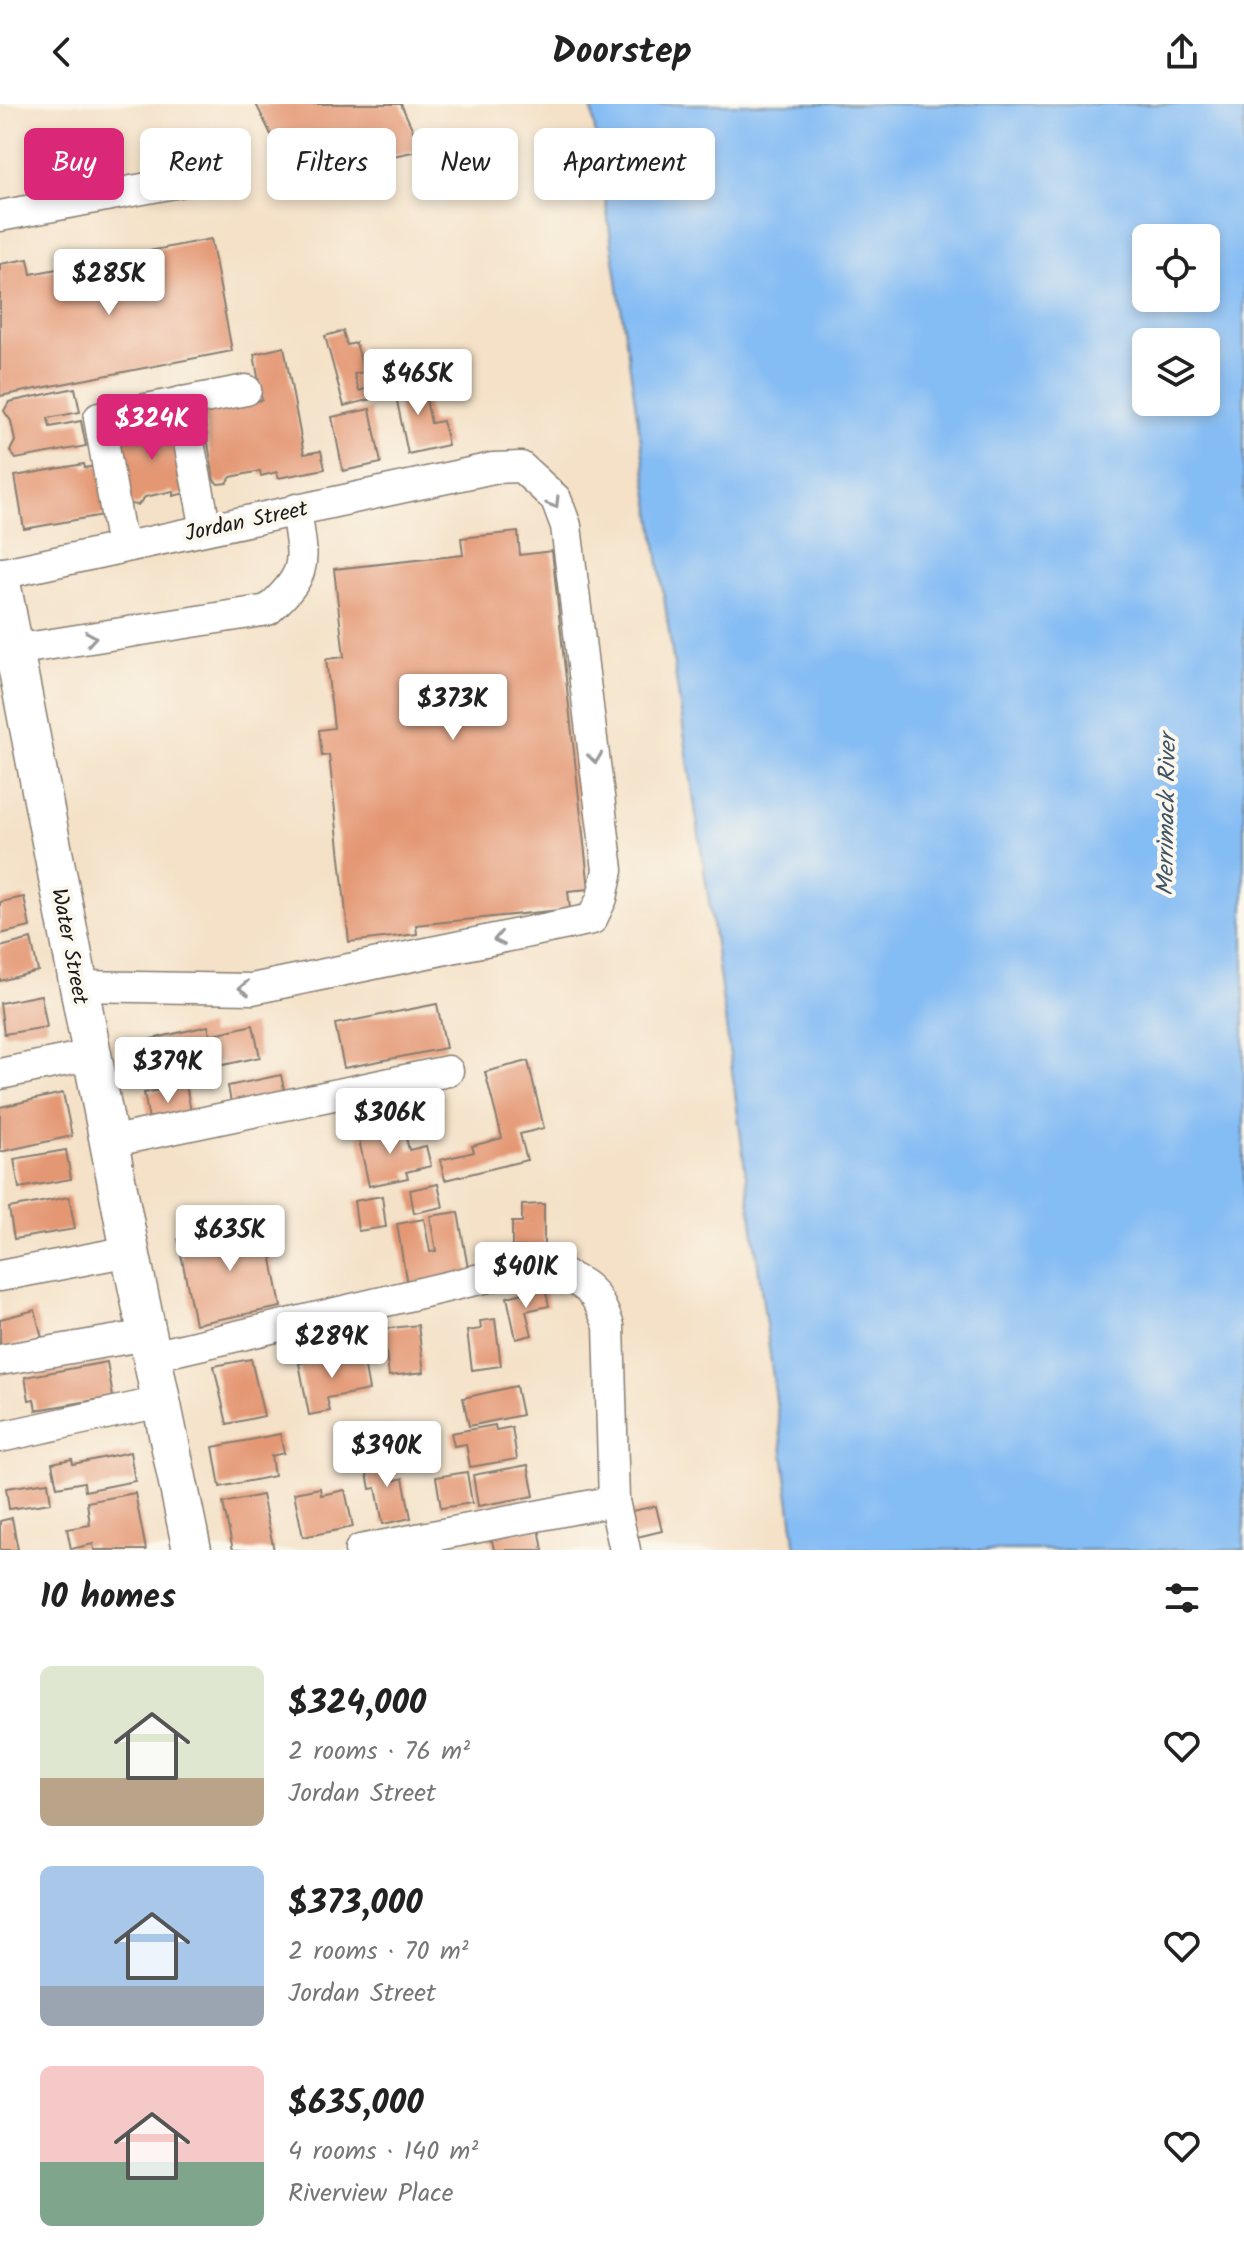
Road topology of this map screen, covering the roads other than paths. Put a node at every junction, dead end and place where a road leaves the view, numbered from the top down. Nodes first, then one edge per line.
1 (140, 189) edge
2 (0, 216) edge
3 (246, 390) dead end
4 (181, 402) junction
5 (296, 509) junction
6 (206, 529) junction
7 (122, 547) junction
8 (0, 576) edge
9 (14, 650) junction
10 (79, 986) junction
11 (92, 1055) junction
12 (448, 1071) dead end
13 (0, 1074) edge
14 (109, 1142) junction
15 (130, 1251) junction
16 (0, 1276) edge
17 (150, 1346) junction
18 (0, 1360) edge
19 (161, 1402) junction
20 (0, 1437) edge
21 (614, 1501) junction
22 (185, 1547) edge
23 (360, 1550) edge
24 (625, 1550) edge

1 - 2 street
3 - 4 street
4 - 6 street
4 - 7 street
5 - 6 street, Jordan Street
9 -> 5 street
5 -> 10 street, Jordan Street
6 - 7 street, Jordan Street
7 - 8 street, Jordan Street
8 - 9 main road, Water Street
9 - 10 main road, Water Street
10 - 11 main road, Water Street
11 - 13 street
11 - 14 main road, Water Street
12 - 14 street
14 - 15 main road, Water Street
15 - 16 street
15 - 17 main road, Water Street
17 - 18 street
17 - 19 main road, Water Street
17 - 21 street
19 - 20 street
19 - 22 main road, Water Street
21 - 23 street
21 - 24 street

